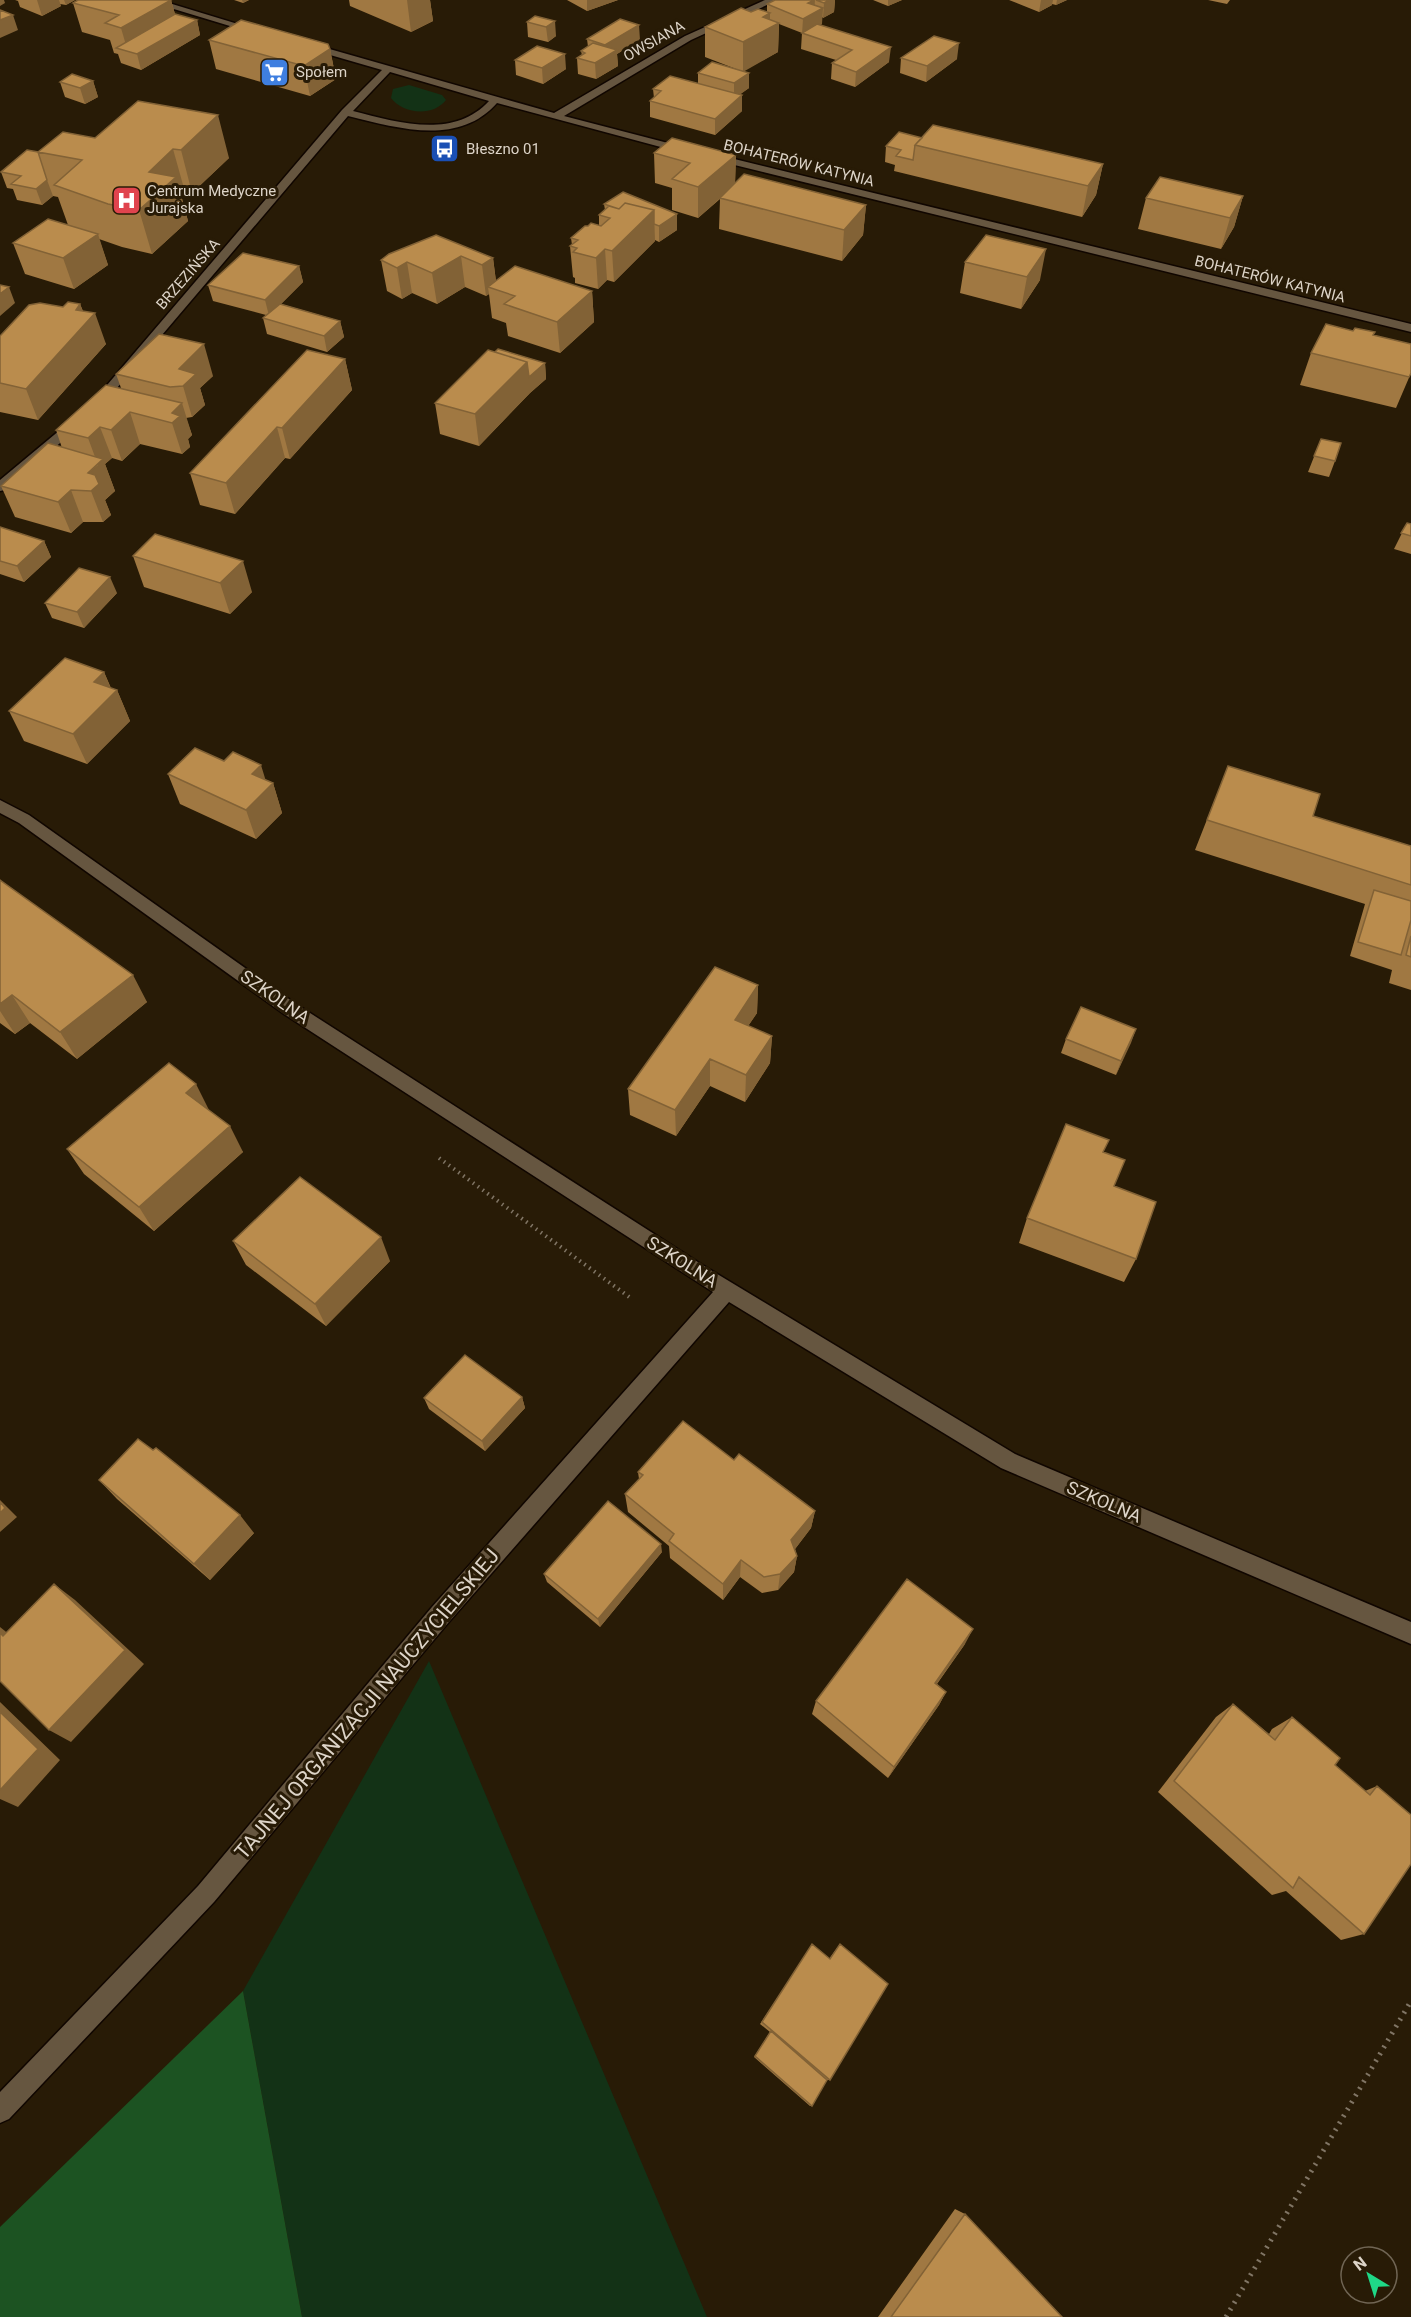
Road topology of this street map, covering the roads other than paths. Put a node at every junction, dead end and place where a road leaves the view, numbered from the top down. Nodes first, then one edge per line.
1 (148, 0) edge
2 (773, 0) edge
3 (262, 33) edge
4 (296, 42) edge
5 (388, 69) junction
6 (495, 100) junction
7 (346, 112) junction
8 (555, 117) junction
9 (1411, 328) edge
10 (0, 488) edge
11 (0, 806) edge
12 (727, 1290) junction
13 (1411, 1633) edge
14 (0, 2110) edge

1 - 3 street
2 - 8 street, OWSIANA
4 - 5 street, BOHATERÓW KATYNIA
5 - 6 street, BOHATERÓW KATYNIA
5 - 7 street, BRZEZIŃSKA
6 - 7 street
6 - 8 street, BOHATERÓW KATYNIA
7 - 10 street, BRZEZIŃSKA
8 - 9 street, BOHATERÓW KATYNIA
11 - 12 street, SZKOLNA
12 - 13 street, SZKOLNA
12 - 14 street, TAJNEJ ORGANIZACJI NAUCZYCIELSKIEJ

